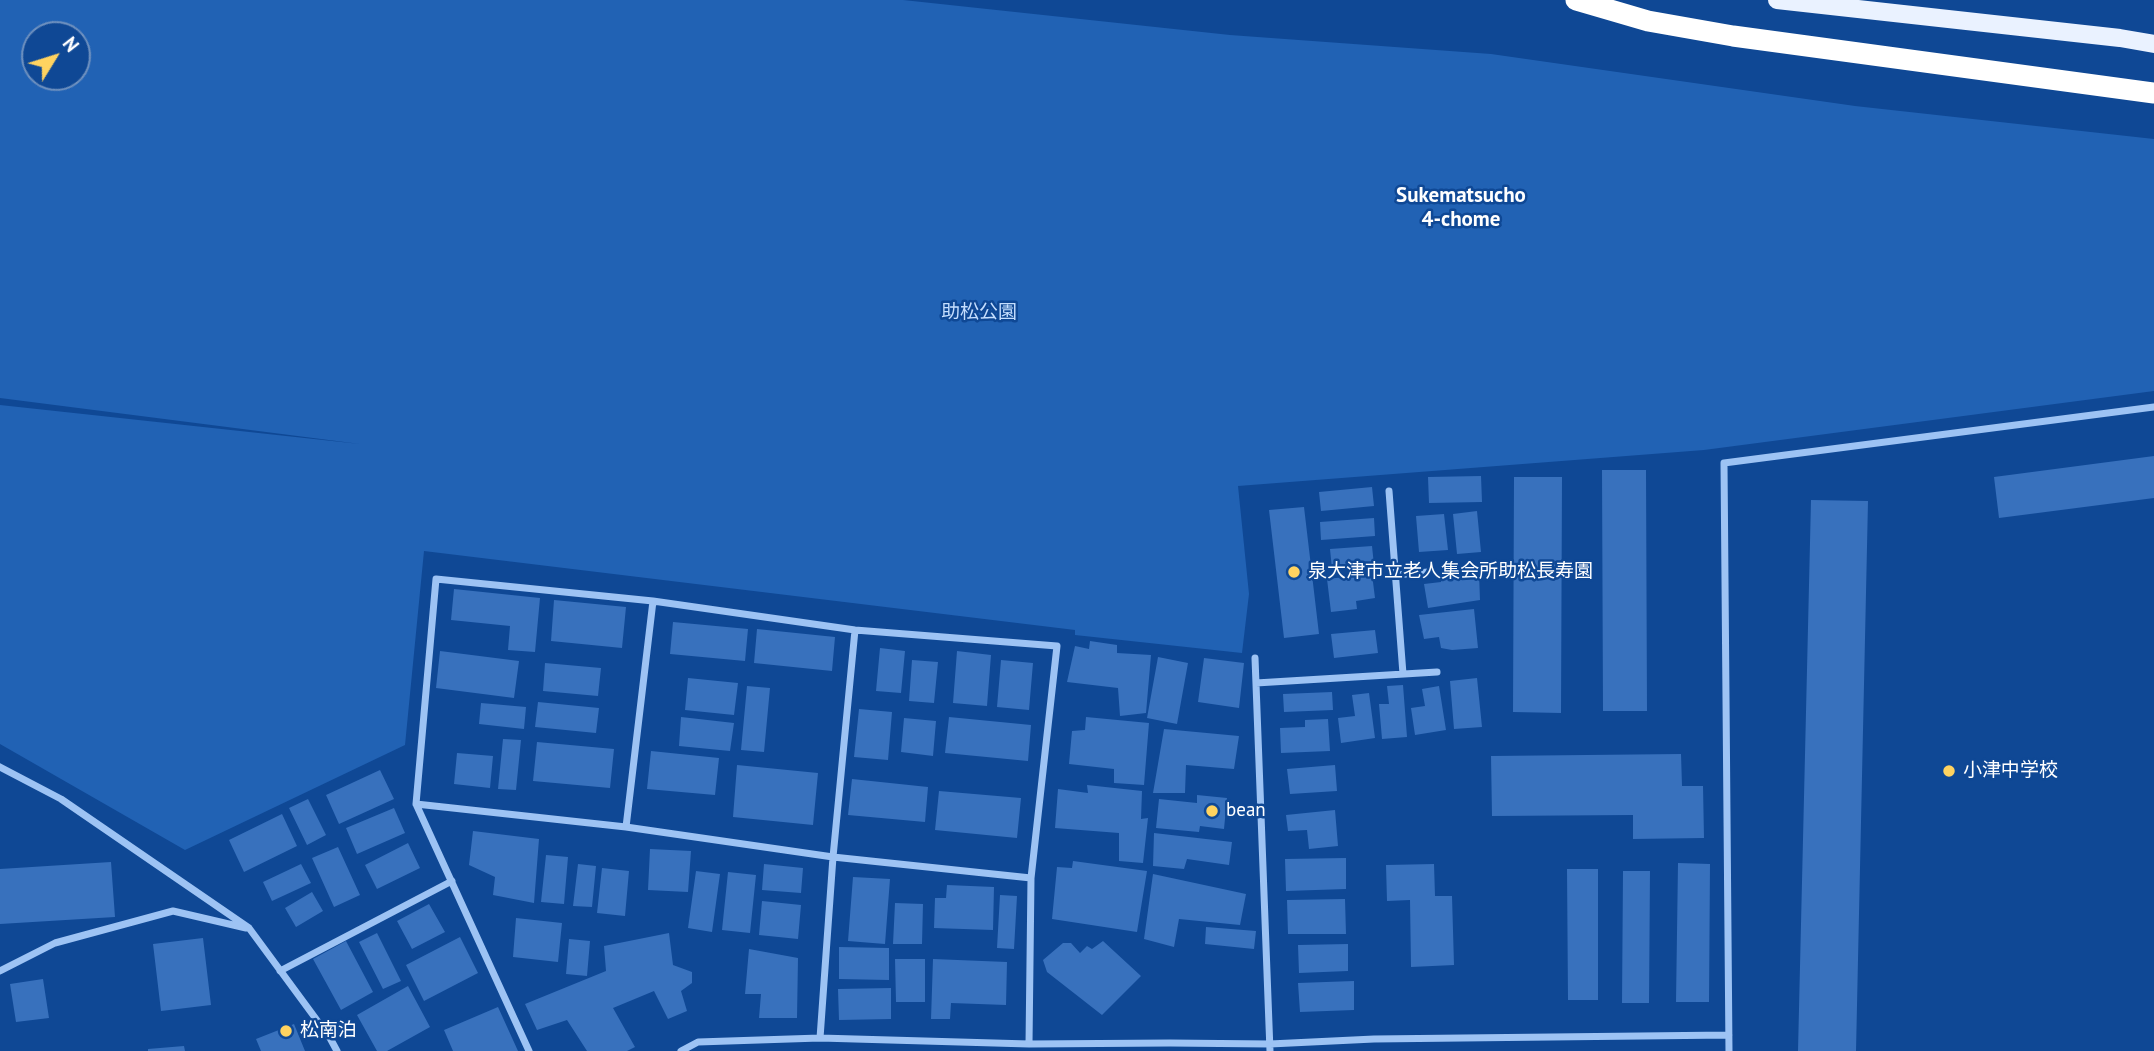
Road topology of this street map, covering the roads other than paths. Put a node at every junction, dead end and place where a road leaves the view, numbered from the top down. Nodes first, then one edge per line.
1 (1576, 0) edge
2 (1777, 0) edge
3 (2154, 44) edge
4 (2154, 93) edge
5 (2154, 407) edge
6 (1389, 491) dead end
7 (1429, 572) dead end
8 (1396, 575) junction
9 (653, 601) junction
10 (855, 630) junction
11 (1255, 658) dead end
12 (1437, 672) dead end
13 (1403, 674) junction
14 (1256, 683) junction
15 (0, 767) edge
16 (416, 804) junction
17 (626, 827) junction
18 (833, 857) junction
19 (1031, 878) junction
20 (452, 881) junction
21 (249, 928) junction
22 (0, 971) edge
23 (280, 971) junction
24 (1729, 1035) junction
25 (820, 1038) junction
26 (1374, 1040) junction
27 (1029, 1044) junction
28 (1170, 1047) edge
29 (1270, 1048) edge
30 (337, 1051) edge
31 (529, 1051) edge
32 (681, 1051) edge
33 (1374, 1051) edge
34 (1729, 1051) edge

1 - 4 highway
2 - 3 main road
5 - 24 street
6 - 8 street
7 - 8 street
8 - 13 street
9 - 10 street
9 - 16 street
9 - 17 street
10 - 18 street
10 - 19 street
11 - 14 street
12 - 13 street
13 - 14 street
14 - 29 street
15 - 21 street
16 - 17 street
16 - 20 street
17 - 18 street
18 - 19 street
18 - 25 street
19 - 27 street
20 - 23 street
20 - 31 street
21 - 22 street
21 - 23 street
23 - 30 street
24 - 26 street
24 - 34 street
25 - 27 street
25 - 32 street
26 - 29 street
26 - 33 street
27 - 28 street
28 - 29 street

